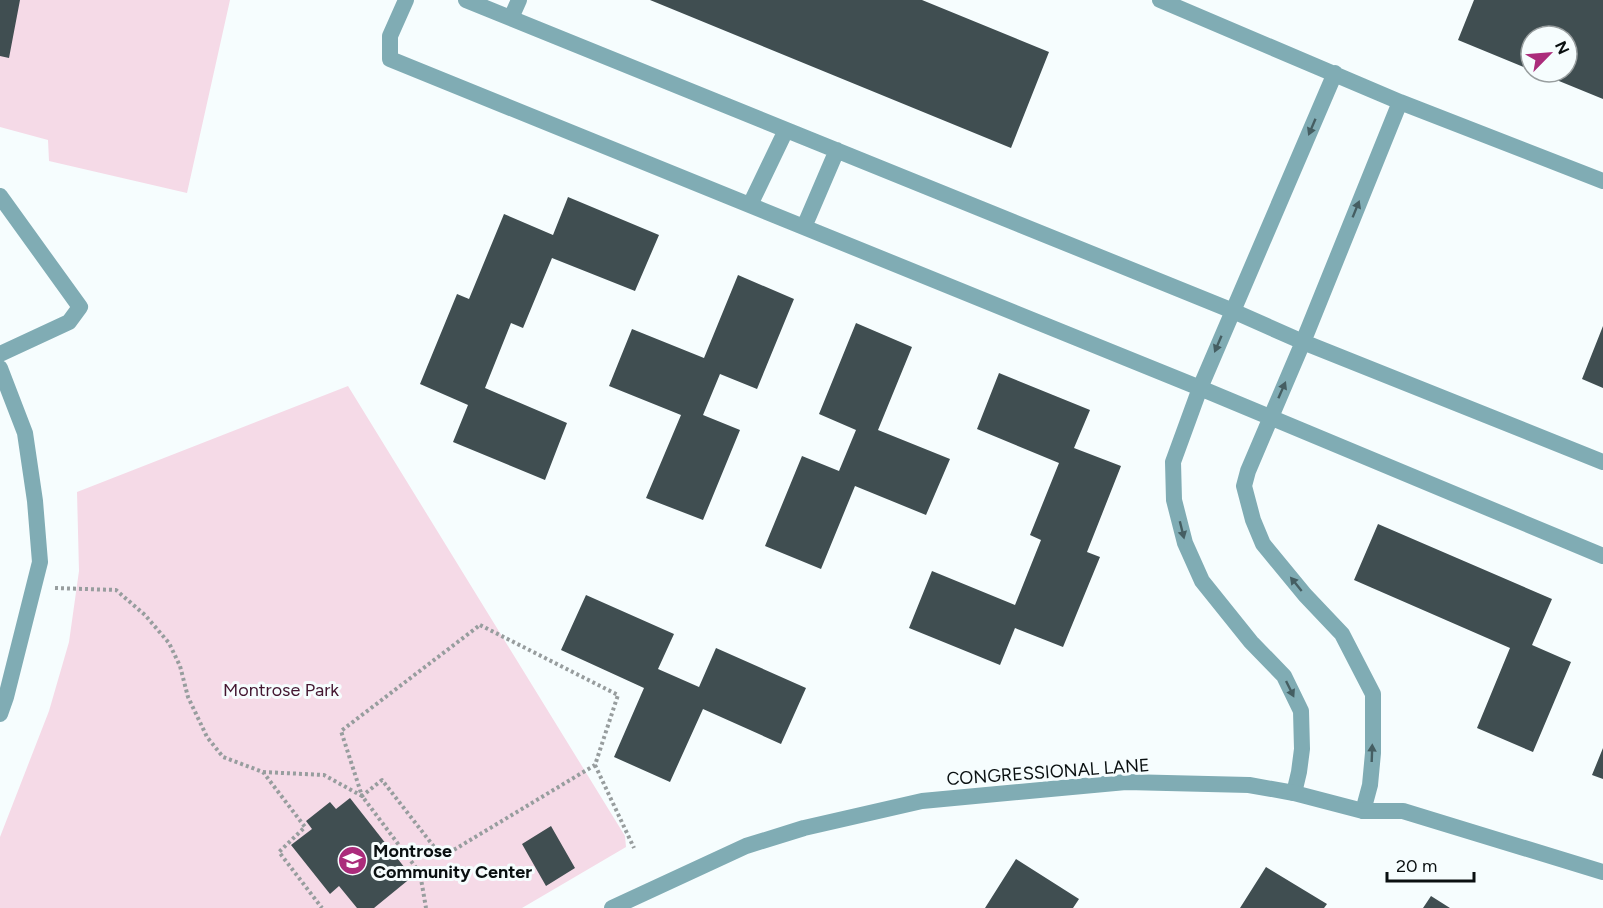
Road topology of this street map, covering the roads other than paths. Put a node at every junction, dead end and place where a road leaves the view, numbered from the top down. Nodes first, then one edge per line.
1 (406, 0) edge
2 (466, 0) edge
3 (519, 0) edge
4 (1160, 0) edge
5 (511, 18) junction
6 (1335, 73) junction
7 (1400, 102) junction
8 (786, 130) junction
9 (837, 150) junction
10 (1603, 181) edge
11 (0, 196) edge
12 (750, 205) junction
13 (804, 227) junction
14 (1233, 311) junction
15 (1303, 342) junction
16 (0, 354) edge
17 (0, 368) edge
18 (1200, 387) junction
19 (1270, 417) junction
20 (1603, 462) edge
21 (1603, 556) edge
22 (0, 714) edge
23 (1294, 793) junction
24 (1363, 811) junction
25 (1603, 872) edge
26 (612, 908) edge

1 - 12 street
2 - 5 street
3 - 5 street
4 - 6 street
5 - 8 street
6 - 7 street
6 -> 14 street
7 - 10 street
15 -> 7 street
8 - 9 street
8 - 12 street
9 - 13 street
9 - 14 street
11 - 16 street
12 - 13 street
13 - 18 street
14 - 15 street
14 -> 18 street
19 -> 15 street
15 - 20 street
17 - 22 street
18 - 19 street
18 -> 23 street
19 - 21 street
24 -> 19 street
23 - 24 street, CONGRESSIONAL LANE
23 - 26 street, CONGRESSIONAL LANE
24 - 25 street, CONGRESSIONAL LANE

